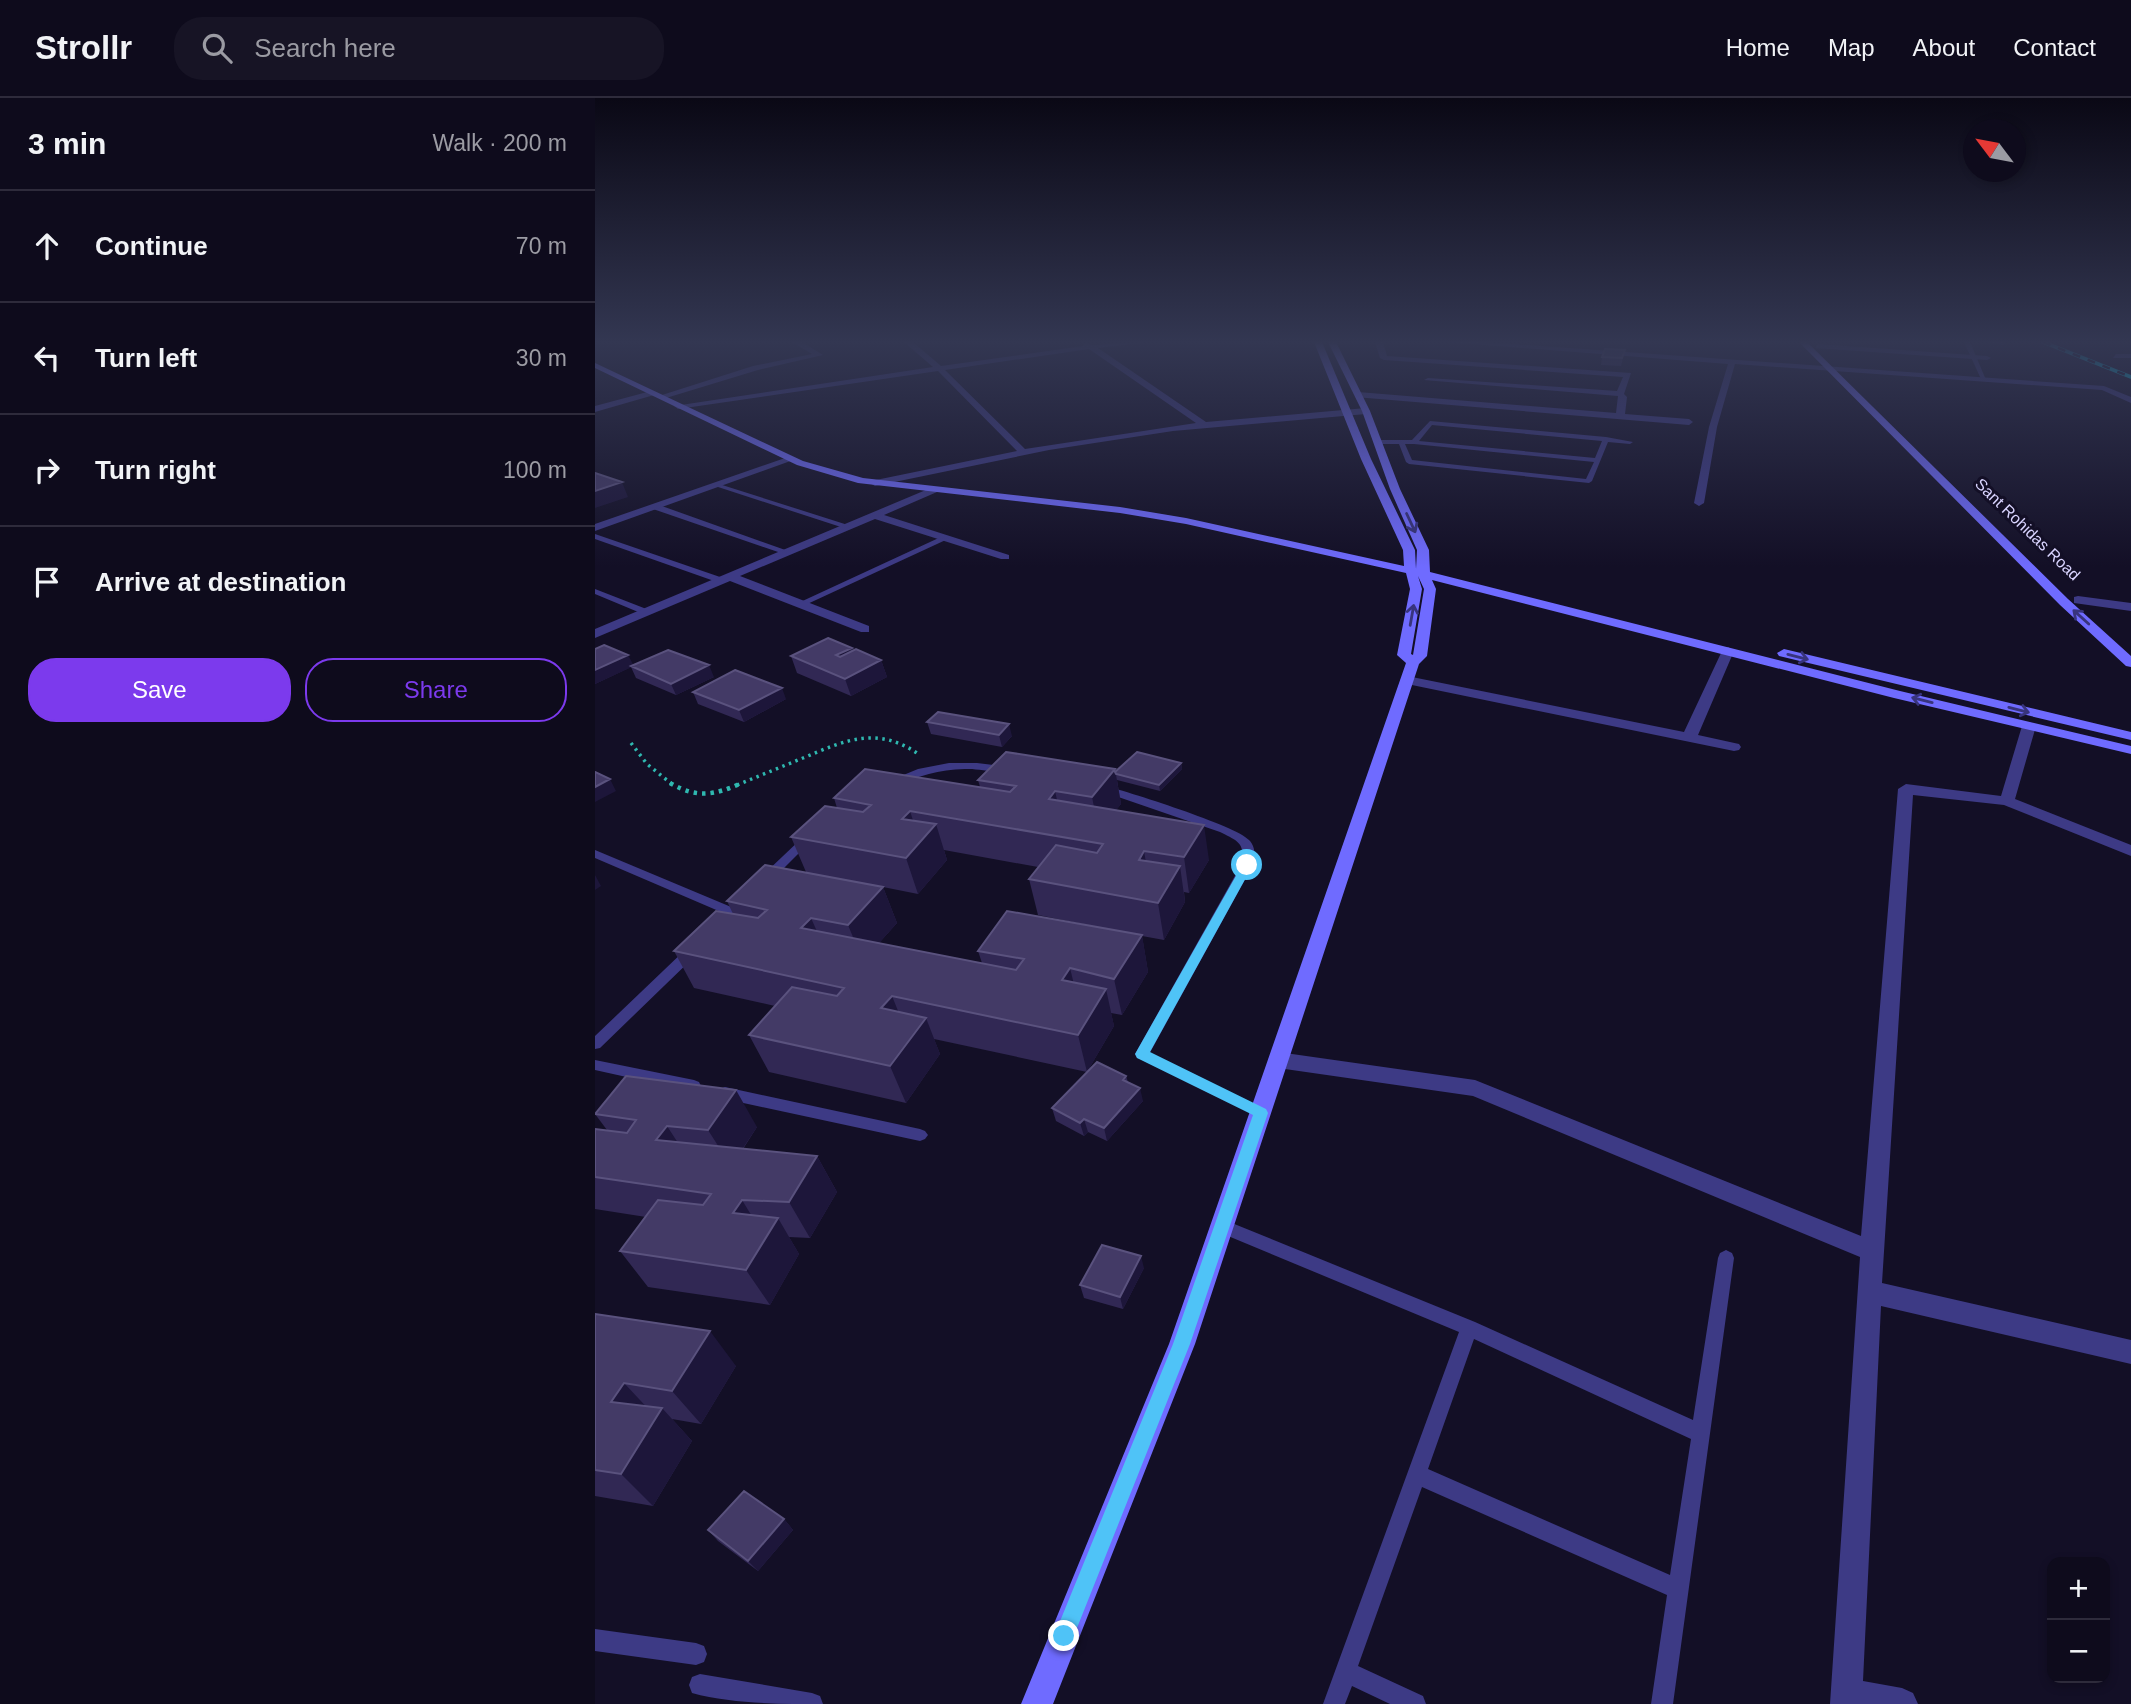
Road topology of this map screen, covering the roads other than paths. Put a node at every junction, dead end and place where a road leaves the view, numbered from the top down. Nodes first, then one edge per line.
1 (707, 417) edge
2 (709, 417) edge
3 (988, 417) edge
4 (1192, 417) edge
5 (1293, 417) edge
6 (1349, 417) edge
7 (1368, 417) edge
8 (1620, 417) edge
9 (1716, 417) edge
10 (1883, 417) edge
11 (1886, 417) edge
12 (1689, 422) dead end
13 (1204, 425) junction
14 (1606, 439) junction
15 (1377, 442) junction
16 (1401, 442) junction
17 (1414, 442) junction
18 (1630, 442) dead end
19 (1023, 452) junction
20 (791, 458) junction
21 (1598, 460) junction
22 (878, 481) junction
23 (1392, 481) junction
24 (1377, 482) junction
25 (717, 485) junction
26 (933, 490) junction
27 (1699, 503) dead end
28 (656, 507) junction
29 (874, 515) junction
30 (847, 526) junction
31 (595, 528) edge
32 (595, 536) edge
33 (946, 538) junction
34 (787, 552) junction
35 (1005, 557) dead end
36 (1417, 569) junction
37 (725, 578) junction
38 (595, 591) edge
39 (2078, 600) junction
40 (800, 604) junction
41 (2131, 607) edge
42 (646, 612) junction
43 (865, 629) dead end
44 (595, 634) edge
45 (2131, 648) edge
46 (1728, 651) junction
47 (2131, 663) edge
48 (1410, 671) junction
49 (2029, 726) junction
50 (2131, 736) edge
51 (1689, 738) junction
52 (1734, 747) dead end
53 (2131, 750) edge
54 (1018, 771) edge
55 (1094, 786) edge
56 (880, 788) edge
57 (2007, 801) junction
58 (818, 830) edge
59 (2131, 851) edge
60 (595, 854) edge
61 (759, 886) edge
62 (718, 926) edge
63 (699, 944) edge
64 (595, 1044) edge
65 (1142, 1054) road end
66 (1278, 1060) junction
67 (595, 1065) edge
68 (920, 1135) dead end
69 (1222, 1226) junction
70 (1872, 1251) junction
71 (1726, 1258) dead end
72 (1870, 1292) junction
73 (1469, 1328) junction
74 (2131, 1352) edge
75 (1702, 1434) junction
76 (1416, 1474) junction
77 (1679, 1590) junction
78 (595, 1640) edge
79 (696, 1654) dead end
80 (1346, 1672) junction
81 (700, 1685) dead end
82 (1848, 1699) edge
83 (812, 1704) edge
84 (1037, 1704) edge
85 (1334, 1704) edge
86 (1415, 1704) edge
87 (1662, 1704) edge
88 (1902, 1704) edge

1 - 20 street
2 - 22 street
3 - 19 street
4 - 13 street
5 - 13 street
6 - 24 street
7 - 15 street
8 - 12 street
9 - 27 street
47 -> 10 street
11 - 39 street, Sant Rohidas Road
13 - 19 street
14 - 17 lane
14 - 18 lane
14 - 21 lane
15 - 16 lane
15 - 23 street
16 - 17 lane
16 - 21 lane
17 - 21 lane
19 - 22 street
20 - 22 street
20 - 25 street
22 - 26 street
22 - 36 street
23 - 24 street
23 -> 36 street
24 - 36 street
25 - 28 street
25 - 30 lane
26 - 29 street
26 - 36 street
28 - 31 street
28 - 34 lane
29 - 30 street
29 - 33 street
30 - 34 street
32 - 37 lane
33 - 35 street
33 - 40 lane
34 - 37 street
36 - 46 street
36 - 48 street
36 -> 50 street
37 - 40 street
37 - 42 street
38 - 42 lane
39 - 41 street
39 - 45 street, Sant Rohidas Road
40 - 43 street
42 - 44 street
49 -> 46 street
46 - 51 street
48 - 51 street
48 - 66 street
49 - 53 street
49 - 57 street
51 - 52 street
54 - 56 lane
55 - 65 lane
57 - 59 street
57 - 70 street
58 - 61 lane
60 - 62 lane
63 - 64 lane
66 - 69 street
66 - 70 street
67 - 68 lane
69 - 73 lane
69 - 84 street
70 - 72 street
71 - 75 lane
72 - 74 street
72 - 82 street
73 - 75 lane
73 - 76 lane
75 - 77 lane
76 - 77 lane
76 - 80 lane
77 - 87 lane
78 - 79 lane
80 - 85 lane
80 - 86 lane
81 - 83 lane
82 - 88 street

